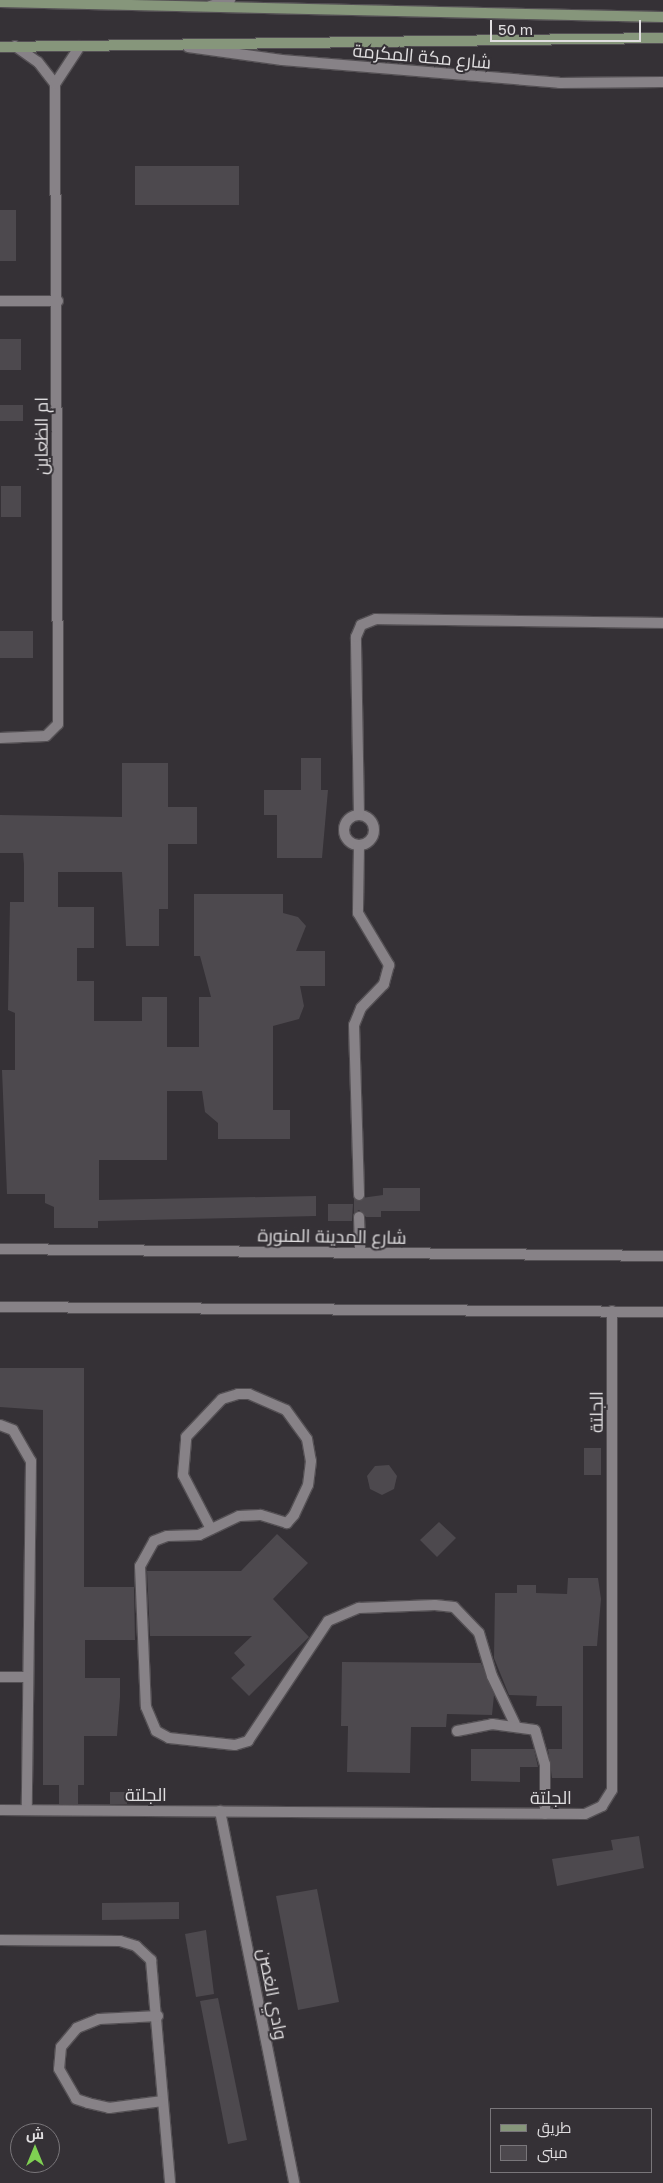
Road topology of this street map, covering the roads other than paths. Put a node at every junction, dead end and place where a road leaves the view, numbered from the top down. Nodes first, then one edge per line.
1 (230, 0) edge
2 (33, 1) edge
3 (0, 2) edge
4 (172, 2) edge
5 (204, 7) junction
6 (663, 17) edge
7 (663, 38) edge
8 (180, 45) junction
9 (15, 46) junction
10 (80, 46) junction
11 (0, 47) edge
12 (663, 82) edge
13 (55, 84) junction
14 (0, 301) edge
15 (58, 301) junction
16 (663, 622) edge
17 (0, 738) edge
18 (359, 815) junction
19 (359, 846) junction
20 (359, 1195) dead end
21 (360, 1217) dead end
22 (0, 1249) edge
23 (360, 1252) junction
24 (663, 1256) edge
25 (0, 1307) edge
26 (612, 1311) junction
27 (663, 1312) edge
28 (0, 1425) edge
29 (211, 1529) junction
30 (0, 1677) edge
31 (26, 1677) junction
32 (515, 1724) junction
33 (457, 1731) dead end
34 (0, 1810) edge
35 (27, 1810) junction
36 (220, 1811) junction
37 (545, 1814) junction
38 (0, 1940) edge
39 (158, 2016) junction
40 (163, 2102) junction
41 (170, 2183) edge
42 (294, 2183) edge

1 - 5 street
2 - 3 main road
2 - 4 main road
4 - 5 main road
5 - 6 main road
7 - 8 main road, شارع مكة المكرمة
8 - 10 main road, شارع مكة المكرمة
8 - 12 street, شارع مكة المكرمة
9 - 10 main road, شارع مكة المكرمة
9 - 11 main road, شارع مكة المكرمة
9 - 13 street
10 - 13 street
13 - 15 street, ام الظعاين
14 - 15 street
15 - 17 street, ام الظعاين
16 - 18 street
18 - 19 street
18 - 19 street
19 - 20 street
21 - 23 street
22 - 23 street, شارع المدينة المنورة
23 - 24 street, شارع المدينة المنورة
25 - 26 street
26 - 27 street
26 - 37 street, الجلتة
28 - 31 street
29 - 29 street
29 - 32 street
30 - 31 street
31 - 35 street
32 - 33 street
32 - 37 street
34 - 35 street, الجلتة
35 - 36 street, الجلتة
36 - 37 street, الجلتة
36 - 42 street, وادي الغصن
38 - 39 street
39 - 40 street
39 - 40 street
40 - 41 street

